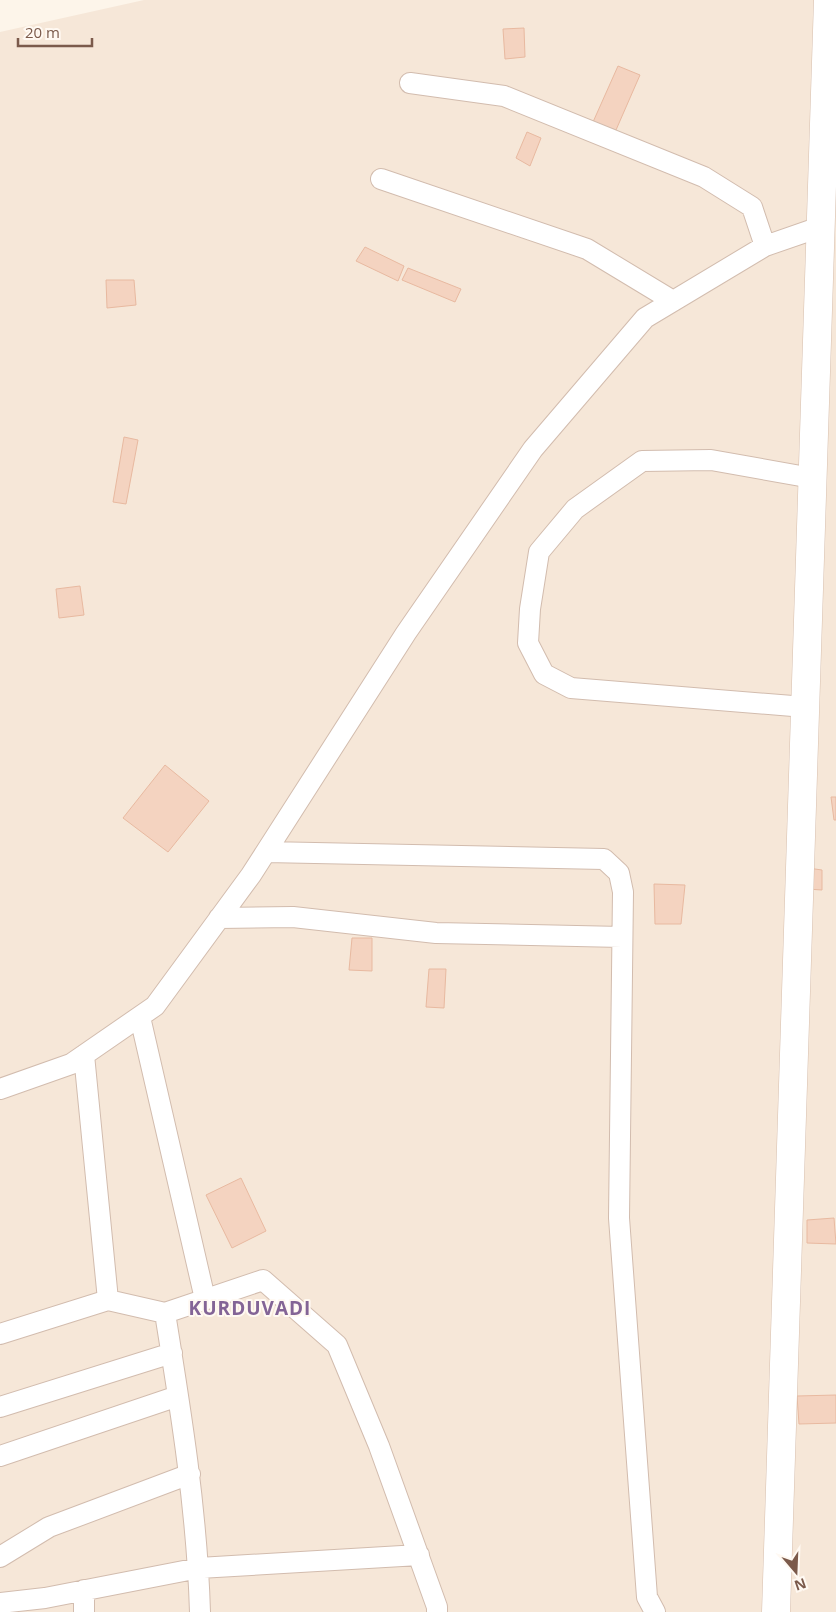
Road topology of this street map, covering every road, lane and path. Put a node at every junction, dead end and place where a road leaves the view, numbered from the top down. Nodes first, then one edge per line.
1 (828, 0) edge
2 (410, 83) dead end
3 (380, 179) dead end
4 (820, 226) junction
5 (765, 246) junction
6 (673, 301) junction
7 (812, 478) junction
8 (805, 706) junction
9 (266, 852) junction
10 (220, 918) junction
11 (622, 937) junction
12 (140, 1017) junction
13 (84, 1055) junction
14 (0, 1089) edge
15 (205, 1299) junction
16 (108, 1300) junction
17 (165, 1313) junction
18 (0, 1334) edge
19 (172, 1353) junction
20 (178, 1396) junction
21 (0, 1406) edge
22 (0, 1456) edge
23 (190, 1474) junction
24 (419, 1555) junction
25 (0, 1557) edge
26 (199, 1568) junction
27 (84, 1590) junction
28 (0, 1603) edge
29 (84, 1612) edge
30 (200, 1612) edge
31 (437, 1612) edge
32 (654, 1612) edge
33 (776, 1612) edge

1 - 4 main road
2 - 5 street
3 - 6 street
4 - 5 street
4 - 7 main road
5 - 6 street
6 - 9 street
7 - 8 main road
7 - 8 street
8 - 33 main road
9 - 10 street
9 - 11 street
10 - 11 street
10 - 12 street
11 - 32 street
12 - 13 street
12 - 15 street
13 - 14 street
13 - 16 street
15 - 17 street
15 - 24 street
16 - 17 street
16 - 18 street
17 - 19 street
19 - 20 street
19 - 21 street
20 - 22 street
20 - 23 street
23 - 25 street
23 - 26 street
24 - 26 street
24 - 31 street
26 - 27 street
26 - 30 street
27 - 28 street
27 - 29 street

